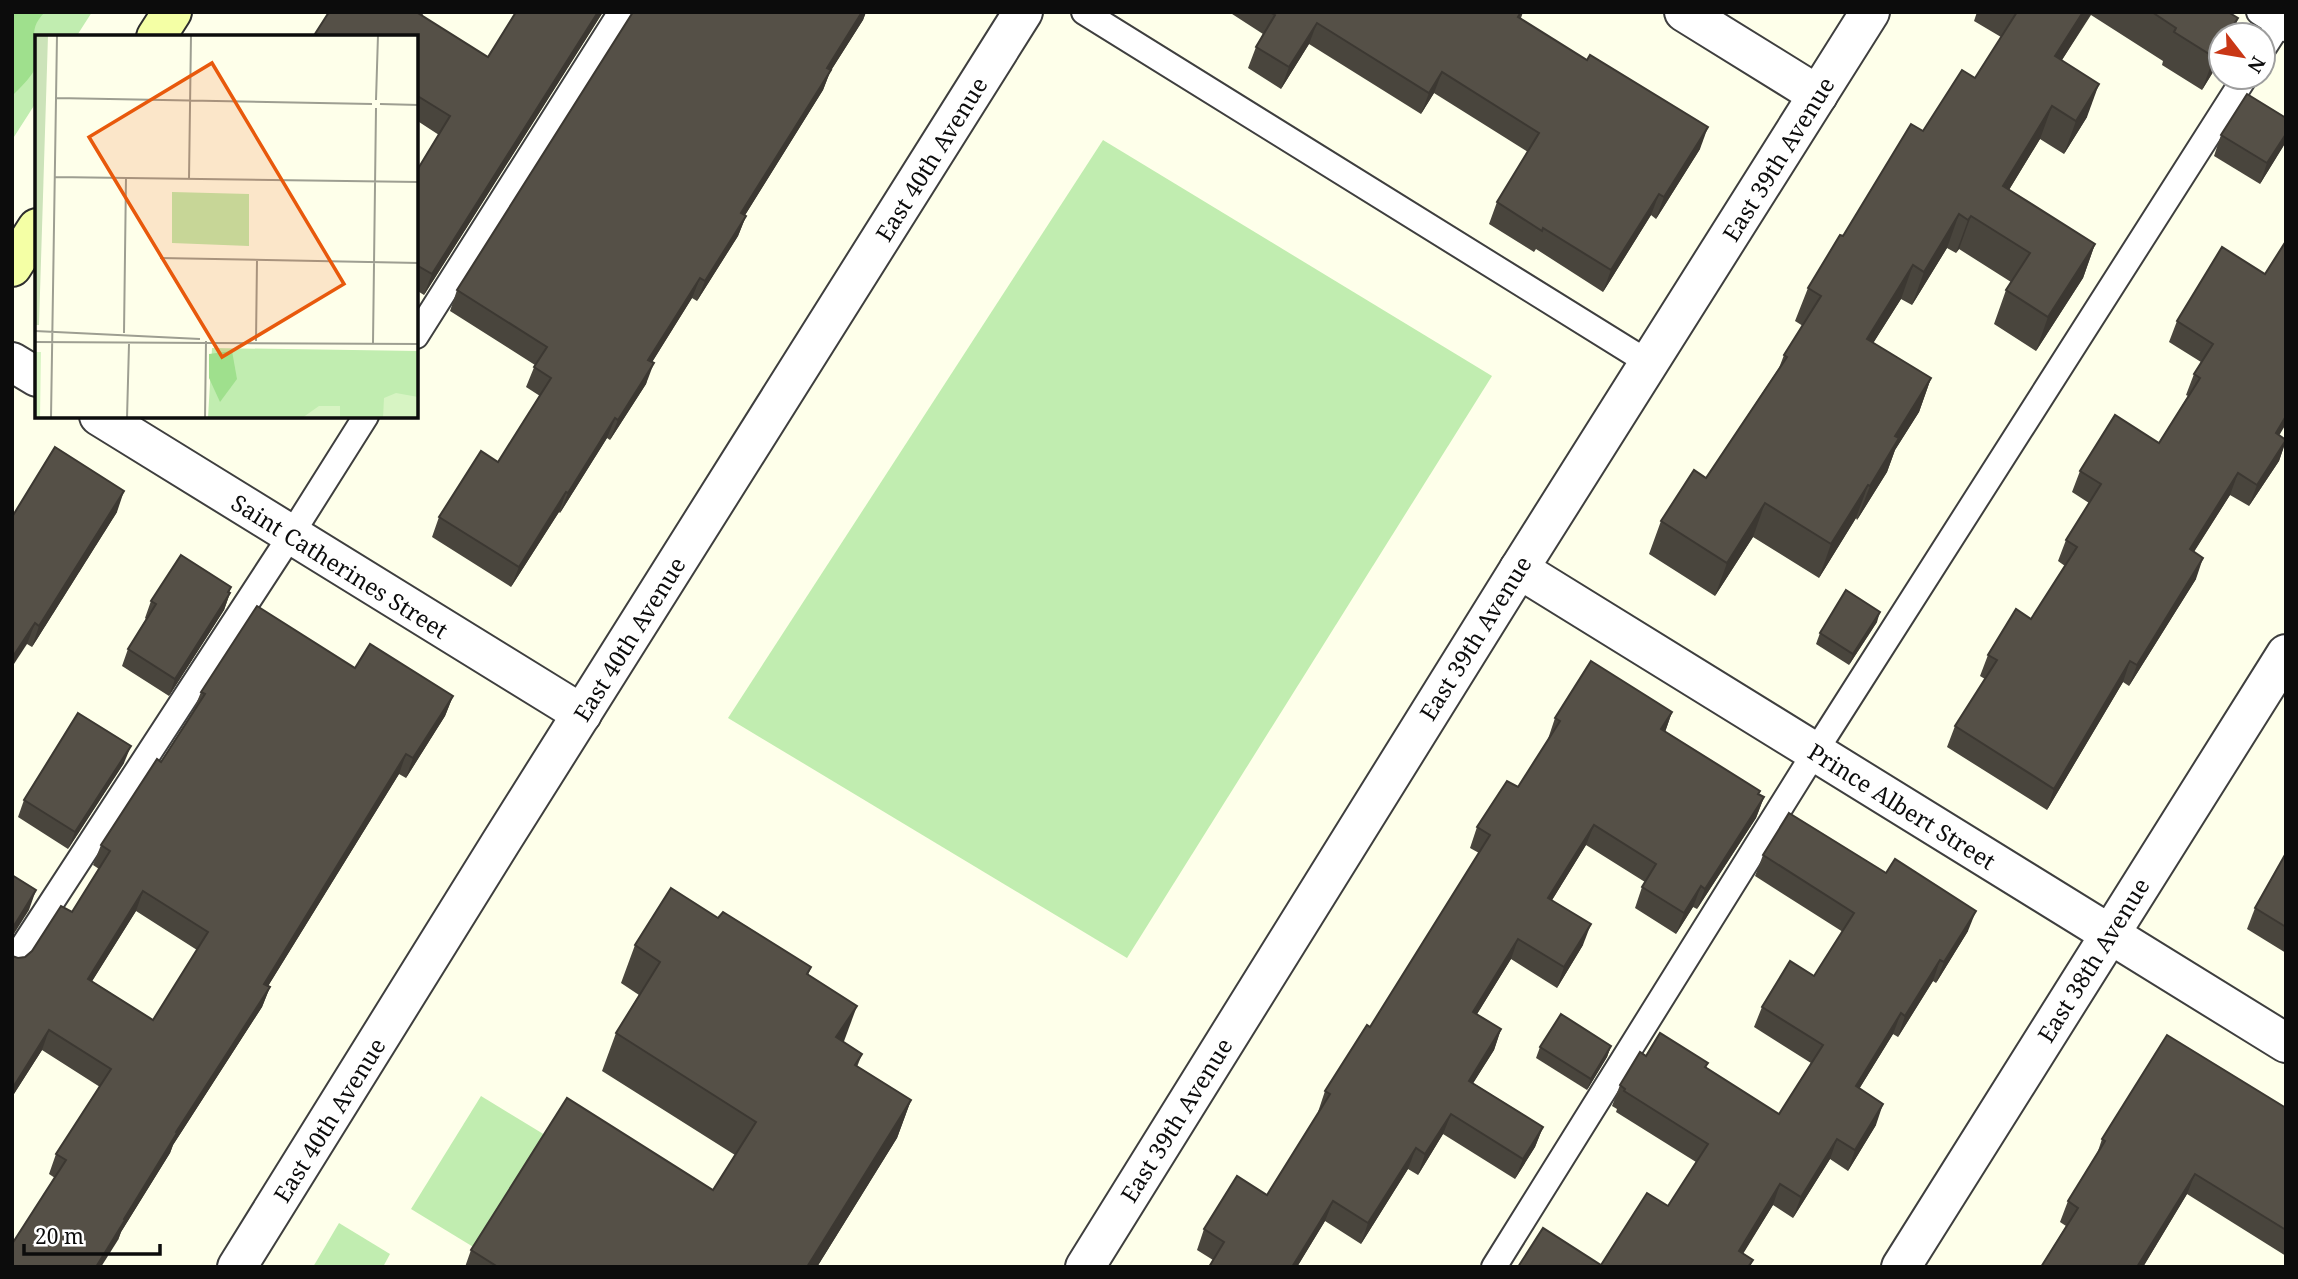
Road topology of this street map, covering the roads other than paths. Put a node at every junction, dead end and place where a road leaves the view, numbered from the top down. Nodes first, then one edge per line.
1 (172, 12) edge
2 (621, 12) edge
3 (1023, 12) edge
4 (1084, 12) edge
5 (1684, 12) edge
6 (1870, 12) edge
7 (157, 35) edge
8 (2236, 91) edge
9 (1818, 96) junction
10 (35, 231) edge
11 (12, 267) edge
12 (418, 333) edge
13 (12, 362) edge
14 (1649, 363) junction
15 (35, 376) edge
16 (102, 418) edge
17 (365, 418) edge
18 (291, 535) junction
19 (1519, 569) junction
20 (2286, 654) edge
21 (582, 714) junction
22 (1815, 752) junction
23 (2109, 934) junction
24 (12, 963) edge
25 (2286, 1043) edge
26 (237, 1267) edge
27 (1085, 1267) edge
28 (1493, 1267) edge
29 (1901, 1267) edge

1 - 7 main road
2 - 12 lane
3 - 21 street, East 40th Avenue
4 - 14 lane
5 - 9 street
6 - 9 street, East 39th Avenue
8 - 22 lane
9 - 14 street, East 39th Avenue
10 - 11 main road
13 - 15 street
14 - 19 street, East 39th Avenue
16 - 18 street, Saint Catherines Street
17 - 18 lane
18 - 21 street, Saint Catherines Street
18 - 24 lane
19 - 22 street, Prince Albert Street
19 - 27 street, East 39th Avenue
20 - 23 street, East 38th Avenue
21 - 26 street, East 40th Avenue
22 - 23 street, Prince Albert Street
22 - 28 lane
23 - 25 street, Prince Albert Street
23 - 29 street, East 38th Avenue

